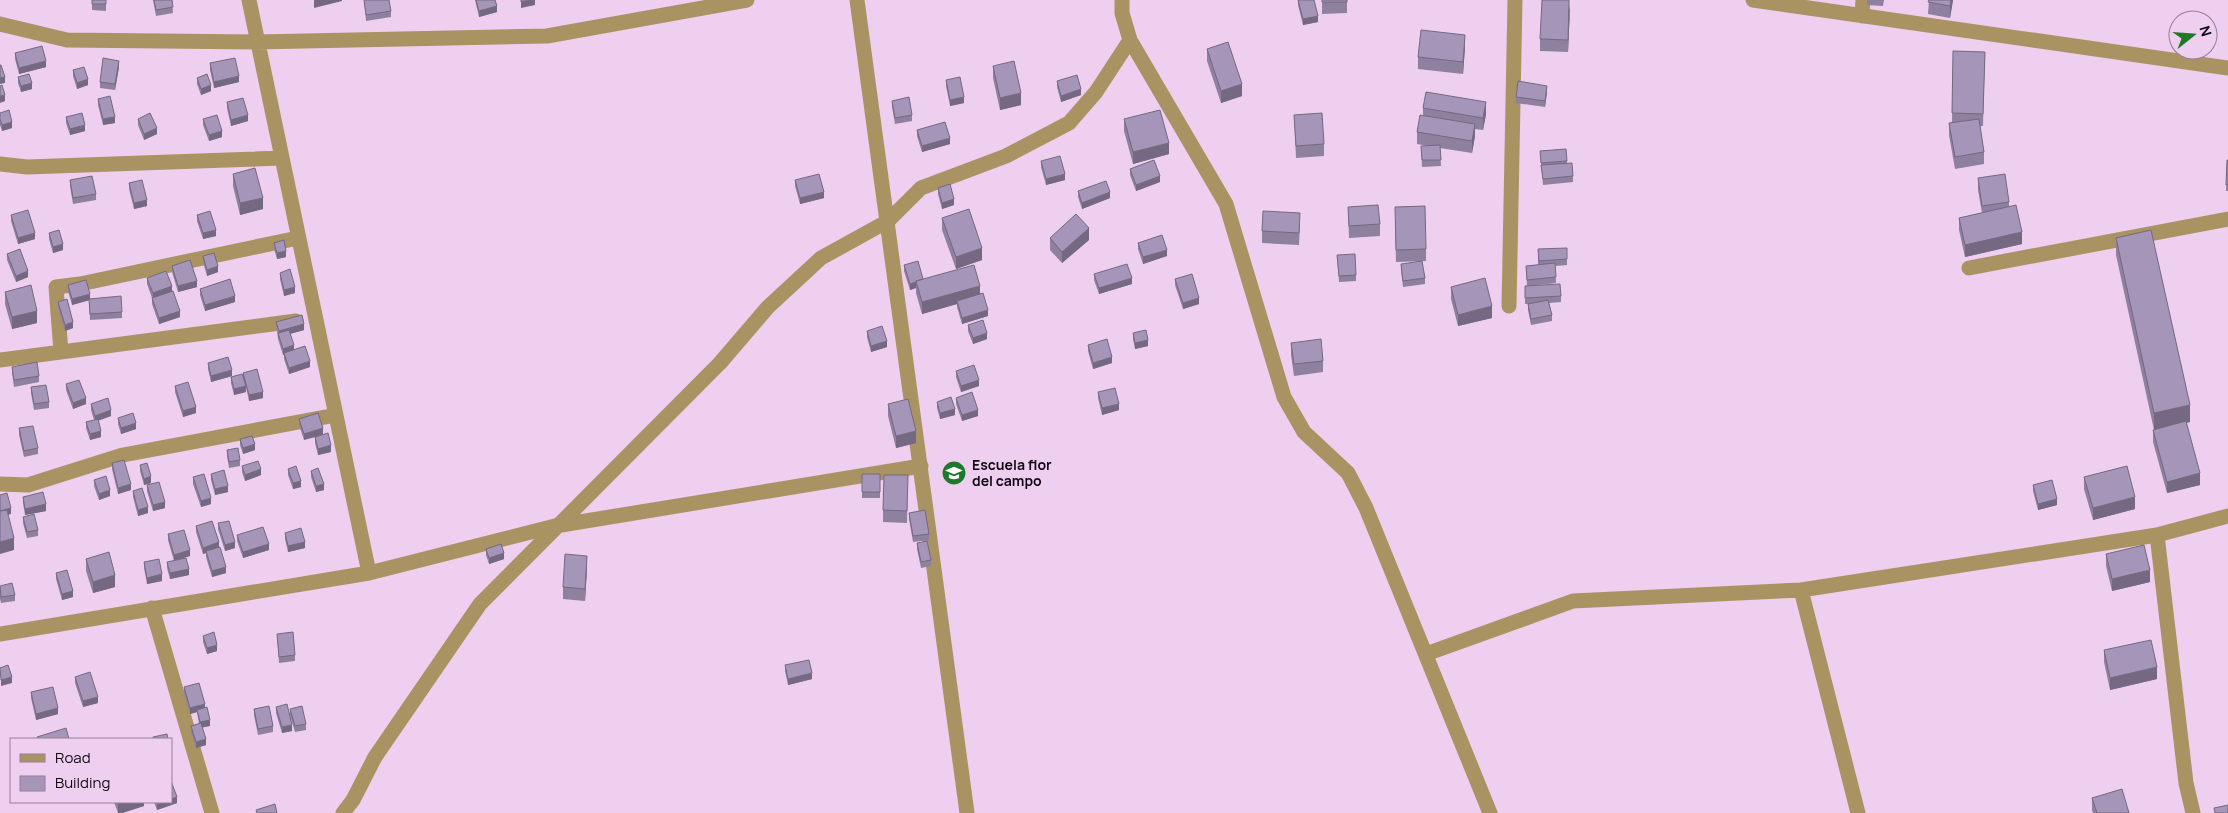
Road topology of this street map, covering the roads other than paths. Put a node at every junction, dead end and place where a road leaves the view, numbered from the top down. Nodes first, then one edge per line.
1 (249, 0) edge
2 (747, 0) edge
3 (857, 0) edge
4 (1122, 0) edge
5 (1515, 0) edge
6 (1753, 0) edge
7 (1863, 0) edge
8 (1862, 16) junction
9 (0, 24) edge
10 (1130, 40) junction
11 (256, 42) junction
12 (2228, 68) edge
13 (281, 158) junction
14 (0, 164) edge
15 (2228, 219) edge
16 (888, 220) junction
17 (298, 238) junction
18 (1969, 268) dead end
19 (1509, 306) dead end
20 (315, 318) junction
21 (61, 352) junction
22 (0, 360) edge
23 (336, 415) junction
24 (921, 466) junction
25 (0, 484) edge
26 (2228, 516) edge
27 (555, 526) junction
28 (2157, 535) junction
29 (369, 573) junction
30 (1801, 590) junction
31 (152, 608) junction
32 (0, 634) edge
33 (1426, 654) junction
34 (212, 813) edge
35 (342, 813) edge
36 (968, 813) edge
37 (1490, 813) edge
38 (1858, 813) edge
39 (2193, 813) edge

1 - 11 street
2 - 11 street
3 - 16 street
4 - 10 street
5 - 19 street
6 - 8 street
7 - 8 street
8 - 12 street
9 - 11 street
10 - 16 street
10 - 33 street
11 - 13 street
13 - 14 street
13 - 17 street
15 - 18 street
16 - 24 street
16 - 27 street
17 - 20 street
17 - 21 street
20 - 21 street
20 - 23 street
21 - 22 street
23 - 25 street
23 - 29 street
24 - 27 street
24 - 36 street
26 - 28 street
27 - 29 street
27 - 35 street
28 - 30 street
28 - 39 street
29 - 31 street
30 - 33 street
30 - 38 street
31 - 32 street
31 - 34 street
33 - 37 street

